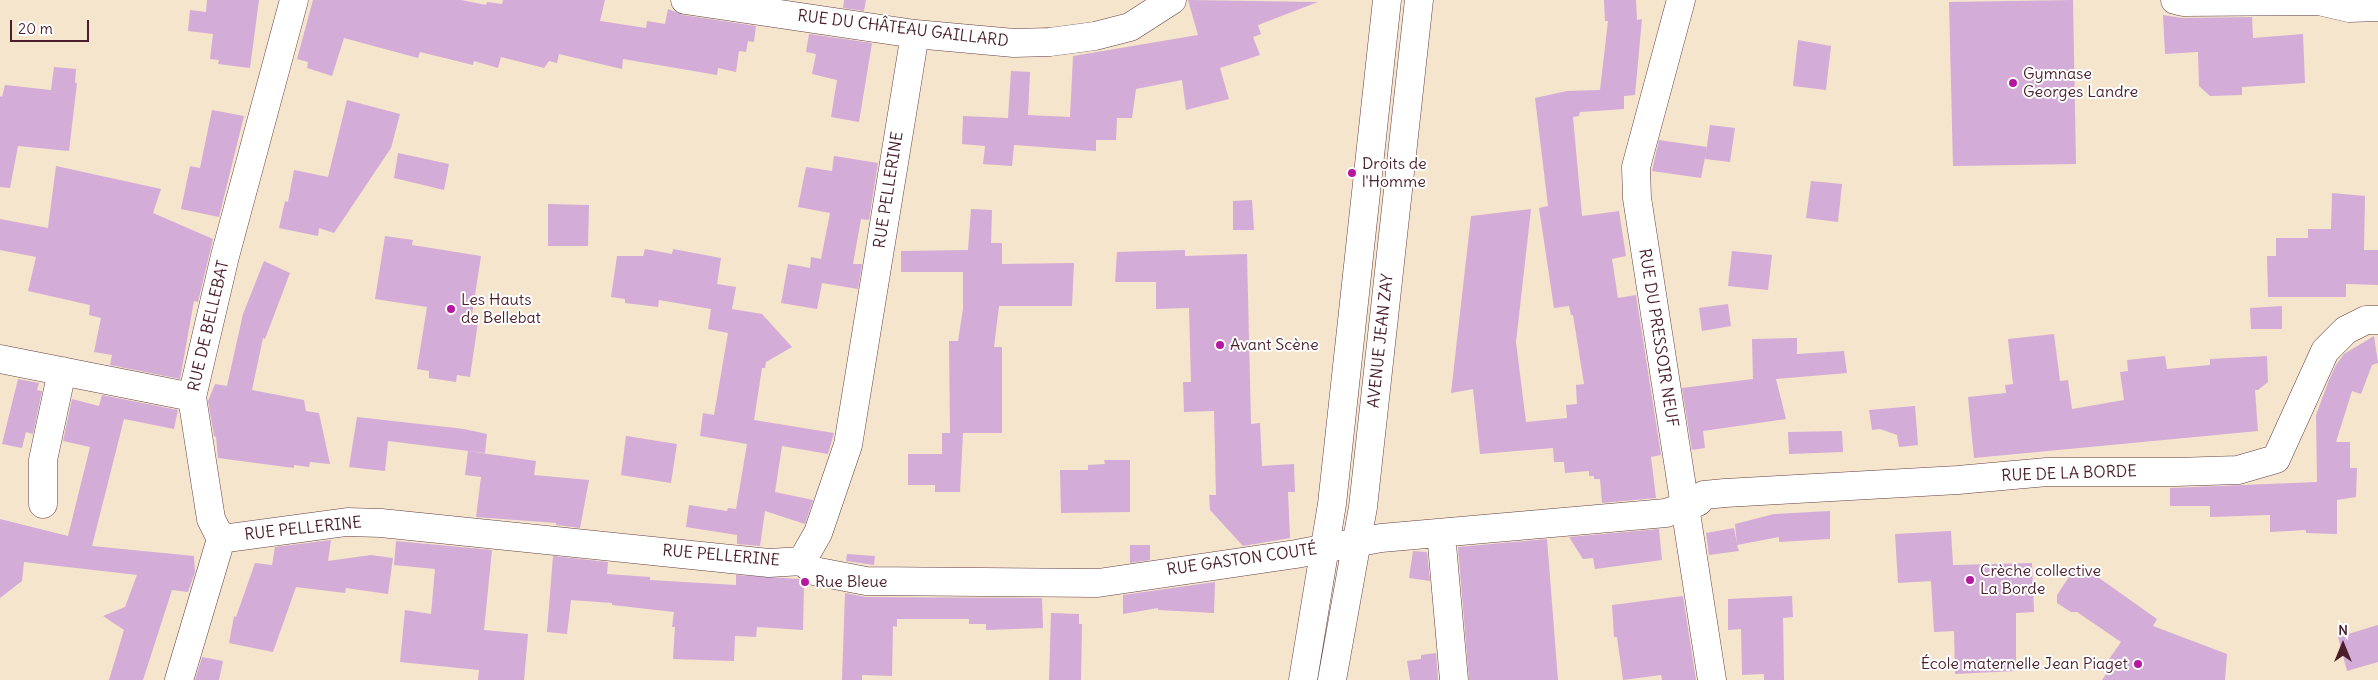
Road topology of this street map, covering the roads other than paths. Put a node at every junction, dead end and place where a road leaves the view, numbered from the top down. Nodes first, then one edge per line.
1 (294, 0) edge
2 (685, 0) edge
3 (1172, 0) edge
4 (1388, 0) edge
5 (1419, 0) edge
6 (1681, 0) edge
7 (2175, 0) edge
8 (2378, 6) edge
9 (915, 34) junction
10 (2378, 320) edge
11 (0, 360) edge
12 (62, 371) junction
13 (192, 397) junction
14 (43, 504) dead end
15 (1685, 508) junction
16 (1441, 533) junction
17 (222, 539) junction
18 (1356, 544) junction
19 (1326, 548) junction
20 (808, 566) junction
21 (179, 680) edge
22 (1303, 680) edge
23 (1332, 680) edge
24 (1454, 680) edge
25 (1712, 680) edge

1 - 13 street, RUE DE BELLEBAT
2 - 9 street, RUE DU CHÂTEAU GAILLARD
3 - 9 street, RUE DU CHÂTEAU GAILLARD
4 - 19 street, AVENUE JEAN ZAY
5 - 18 street, AVENUE JEAN ZAY
6 - 15 street, RUE DU PRESSOIR NEUF
7 - 8 street
9 - 20 street, RUE PELLERINE
10 - 15 street, RUE DE LA BORDE
11 - 12 street
12 - 13 street
12 - 14 street
13 - 17 street, RUE DE BELLEBAT
15 - 16 street, RUE GASTON COUTÉ
15 - 25 street, RUE DU PRESSOIR NEUF
16 - 18 street, RUE GASTON COUTÉ
16 - 24 street
17 - 20 street, RUE PELLERINE
17 - 21 street
18 - 19 street, RUE GASTON COUTÉ
18 - 23 street, AVENUE JEAN ZAY
19 - 20 street, RUE GASTON COUTÉ
19 - 22 street, AVENUE JEAN ZAY

